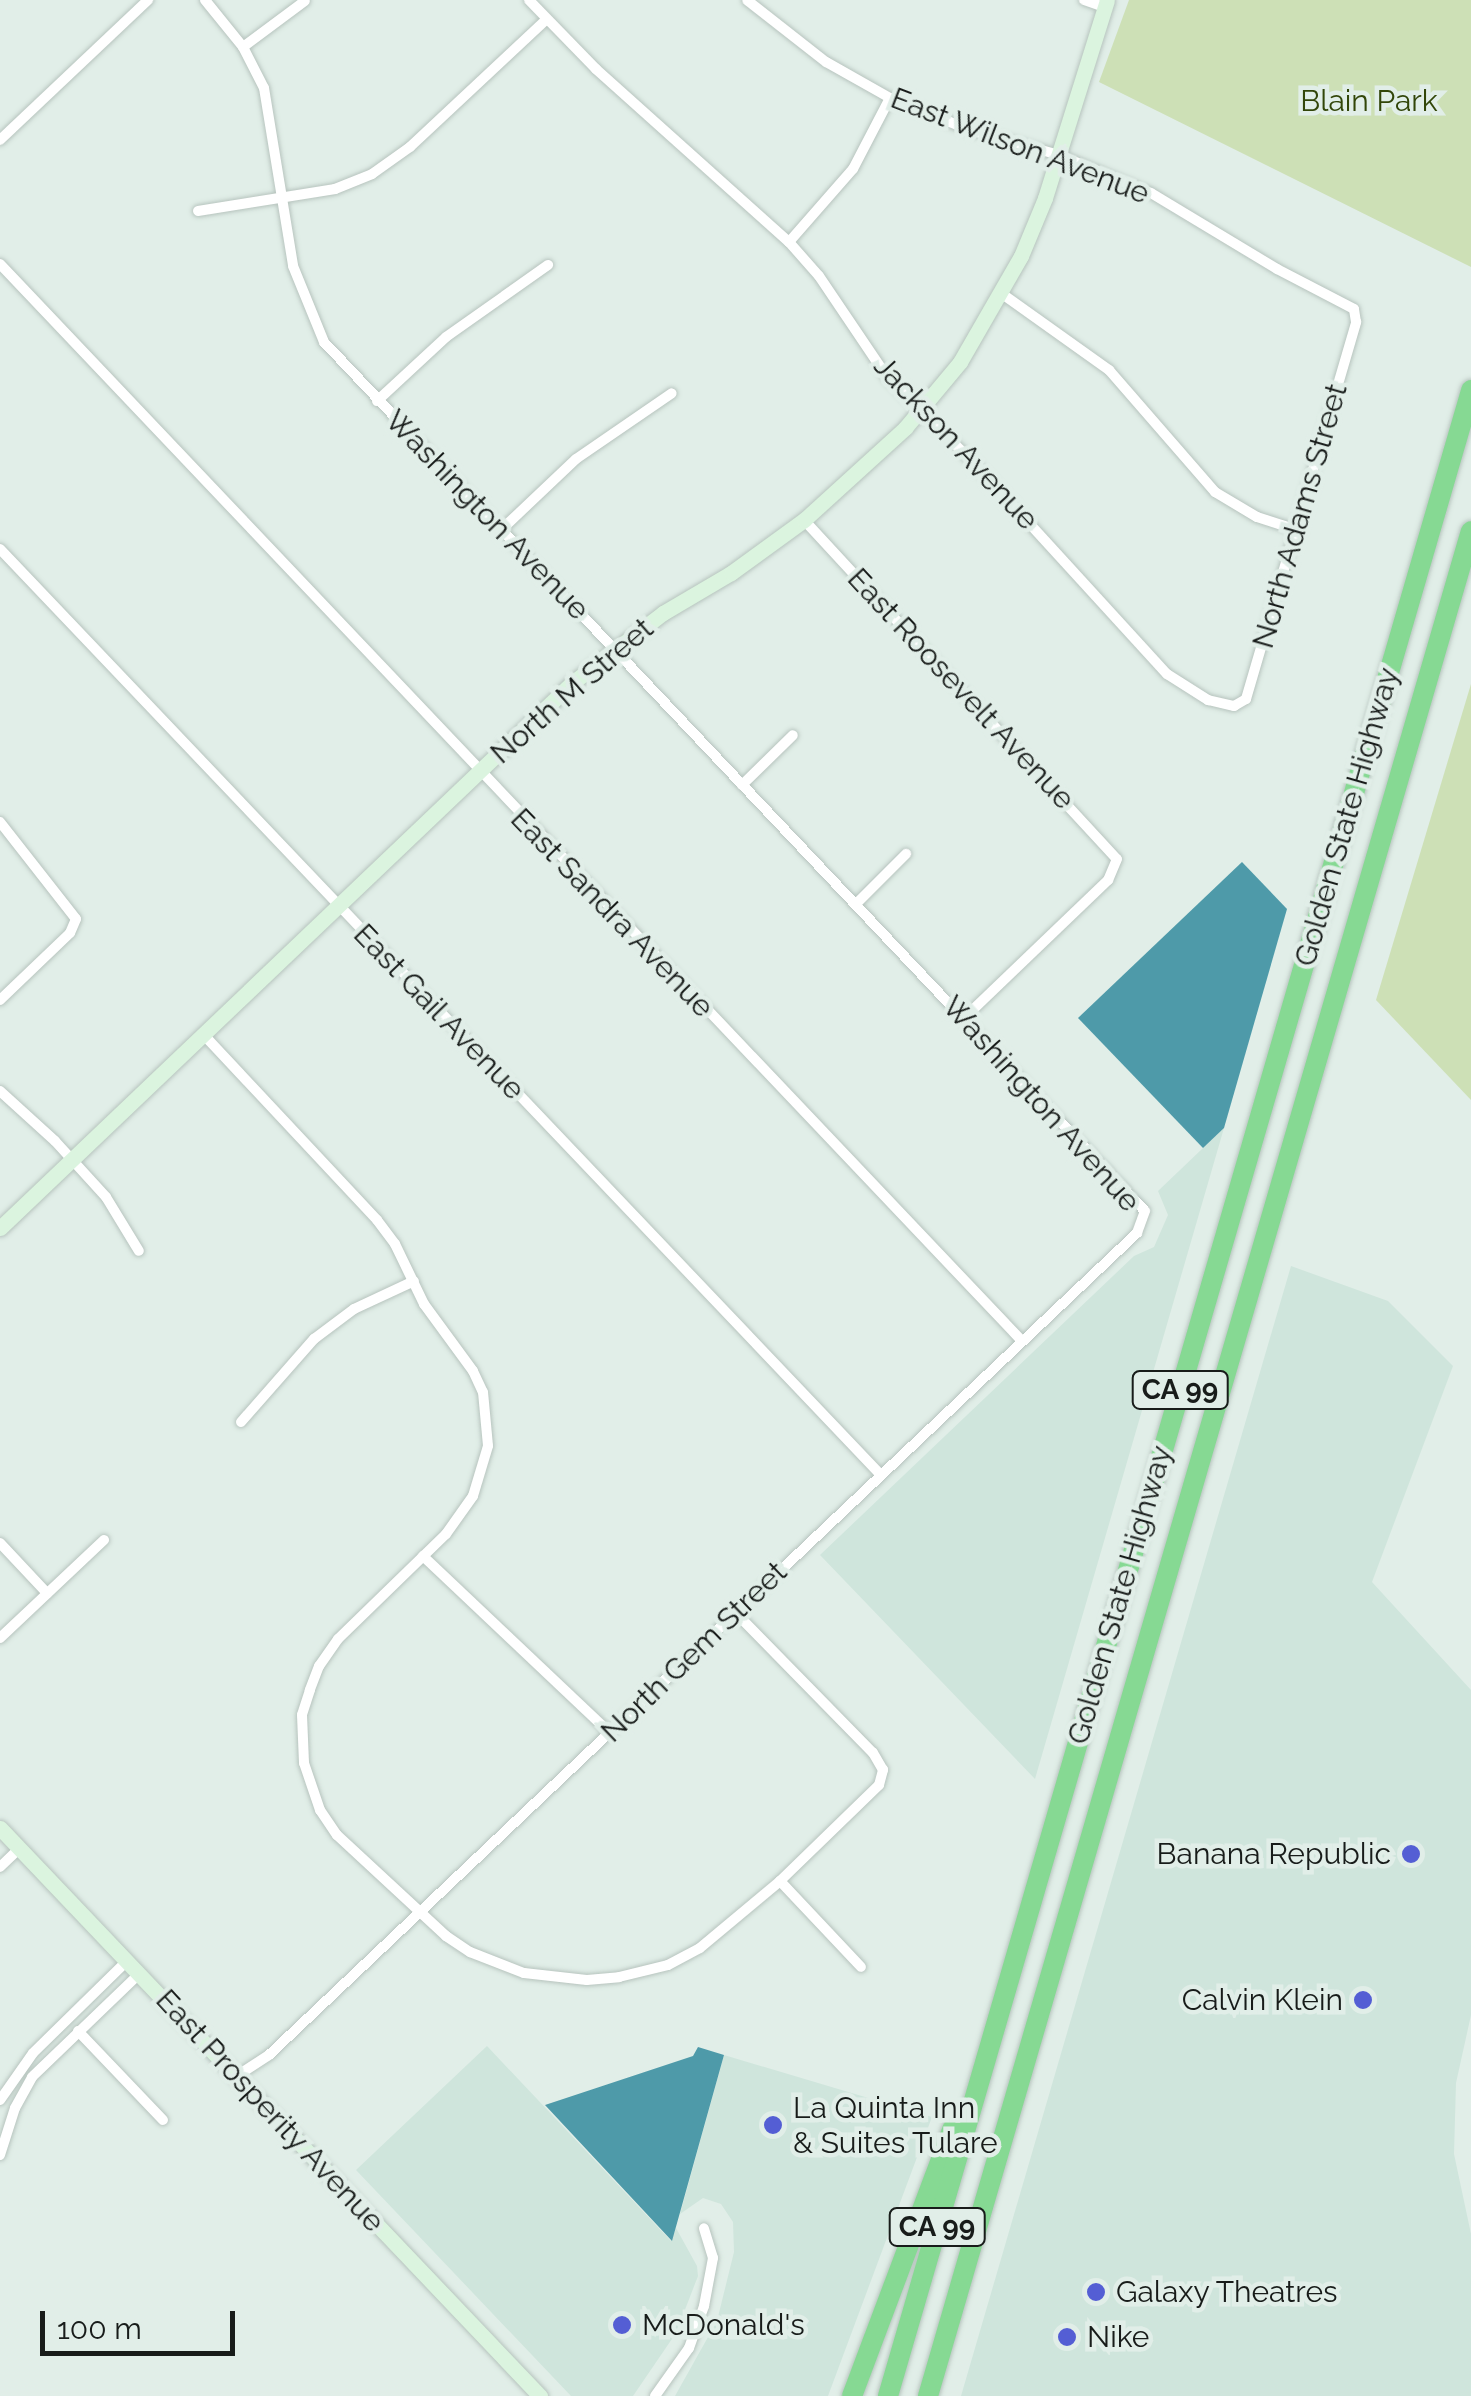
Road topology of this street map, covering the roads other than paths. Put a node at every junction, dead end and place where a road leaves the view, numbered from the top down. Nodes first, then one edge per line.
1 (148, 0) edge
2 (204, 0) edge
3 (529, 0) edge
4 (747, 0) edge
5 (1084, 0) edge
6 (305, 2) edge
7 (1106, 4) edge
8 (547, 19) junction
9 (243, 47) junction
10 (890, 98) junction
11 (0, 140) edge
12 (1059, 155) junction
13 (284, 198) junction
14 (198, 211) dead end
15 (789, 242) junction
16 (0, 264) edge
17 (548, 265) dead end
18 (1002, 294) junction
19 (1354, 309) joint
20 (1471, 390) edge
21 (672, 393) dead end
22 (377, 401) junction
23 (920, 411) junction
24 (804, 520) junction
25 (1294, 529) junction
26 (500, 530) junction
27 (1471, 530) edge
28 (0, 550) edge
29 (616, 648) junction
30 (1223, 705) joint
31 (793, 735) dead end
32 (478, 772) junction
33 (742, 784) junction
34 (0, 822) edge
35 (906, 854) dead end
36 (336, 904) junction
37 (856, 904) junction
38 (0, 1000) edge
39 (963, 1019) junction
40 (202, 1034) junction
41 (0, 1091) edge
42 (71, 1160) junction
43 (1144, 1220) joint
44 (0, 1228) edge
45 (139, 1251) dead end
46 (414, 1281) junction
47 (1022, 1340) junction
48 (241, 1422) dead end
49 (880, 1474) junction
50 (104, 1540) dead end
51 (0, 1543) edge
52 (423, 1556) junction
53 (47, 1593) junction
54 (735, 1612) junction
55 (0, 1638) edge
56 (610, 1733) junction
57 (0, 1828) edge
58 (20, 1848) junction
59 (0, 1866) edge
60 (780, 1881) junction
61 (421, 1912) junction
62 (128, 1960) junction
63 (860, 1967) dead end
64 (140, 1973) junction
65 (78, 2031) junction
66 (986, 2058) junction
67 (237, 2076) junction
68 (0, 2100) edge
69 (163, 2120) dead end
70 (0, 2155) edge
71 (704, 2228) dead end
72 (953, 2312) junction
73 (540, 2396) edge
74 (655, 2396) edge
75 (852, 2396) edge
76 (888, 2396) edge
77 (928, 2396) edge
78 (942, 2396) edge

1 - 11 street
2 - 9 street, Washington Avenue
3 - 8 street, Jackson Avenue
4 - 10 street, East Wilson Avenue
5 - 7 street
6 - 9 street
7 - 12 street, North M Street
8 - 13 street
8 - 15 street, Jackson Avenue
9 - 13 street, Washington Avenue
10 - 12 street, East Wilson Avenue
10 - 15 street
12 - 18 street, North M Street
12 - 19 street, East Wilson Avenue
13 - 14 street
13 - 22 street, Washington Avenue
15 - 23 street, Jackson Avenue
16 - 32 street, East Sandra Avenue
17 - 22 street
18 - 23 street, North M Street
18 - 25 street
19 - 25 street, North Adams Street
20 - 66 highway, Golden State Highway / CA 99
21 - 26 street
22 - 26 street, Washington Avenue
23 - 24 street, North M Street
23 - 30 street, Jackson Avenue
24 - 29 street, North M Street
24 - 39 street, East Roosevelt Avenue
25 - 30 street, North Adams Street
26 - 29 street, Washington Avenue
27 - 72 highway, Golden State Highway / CA 99
28 - 36 street, East Gail Avenue
29 - 32 street, North M Street
29 - 33 street, Washington Avenue
31 - 33 street
32 - 36 street, North M Street
32 - 47 street, East Sandra Avenue
33 - 37 street, Washington Avenue
34 - 38 street
35 - 37 street
36 - 40 street, North M Street
36 - 49 street, East Gail Avenue
37 - 39 street, Washington Avenue
39 - 43 street, Washington Avenue
40 - 42 street, North M Street
40 - 46 street
41 - 42 street
42 - 44 street, North M Street
42 - 45 street
43 - 47 street, North Gem Street
46 - 48 street
46 - 52 street
47 - 49 street, North Gem Street
49 - 54 street, North Gem Street
50 - 53 street
51 - 53 street
52 - 56 street
52 - 61 street
53 - 55 street
54 - 56 street, North Gem Street
54 - 60 street
56 - 61 street, North Gem Street
57 - 58 street, East Prosperity Avenue
58 - 59 street
58 - 62 street, East Prosperity Avenue
60 - 61 street
60 - 63 street
61 - 67 street, North Gem Street
62 - 64 street, East Prosperity Avenue
62 - 68 street
64 - 65 street
64 - 67 street, East Prosperity Avenue
65 - 69 street
65 - 70 street
66 - 75 highway
66 - 76 highway, Golden State Highway / CA 99
67 - 73 street, East Prosperity Avenue
71 - 74 street
72 - 77 highway, Golden State Highway / CA 99
72 - 78 highway

